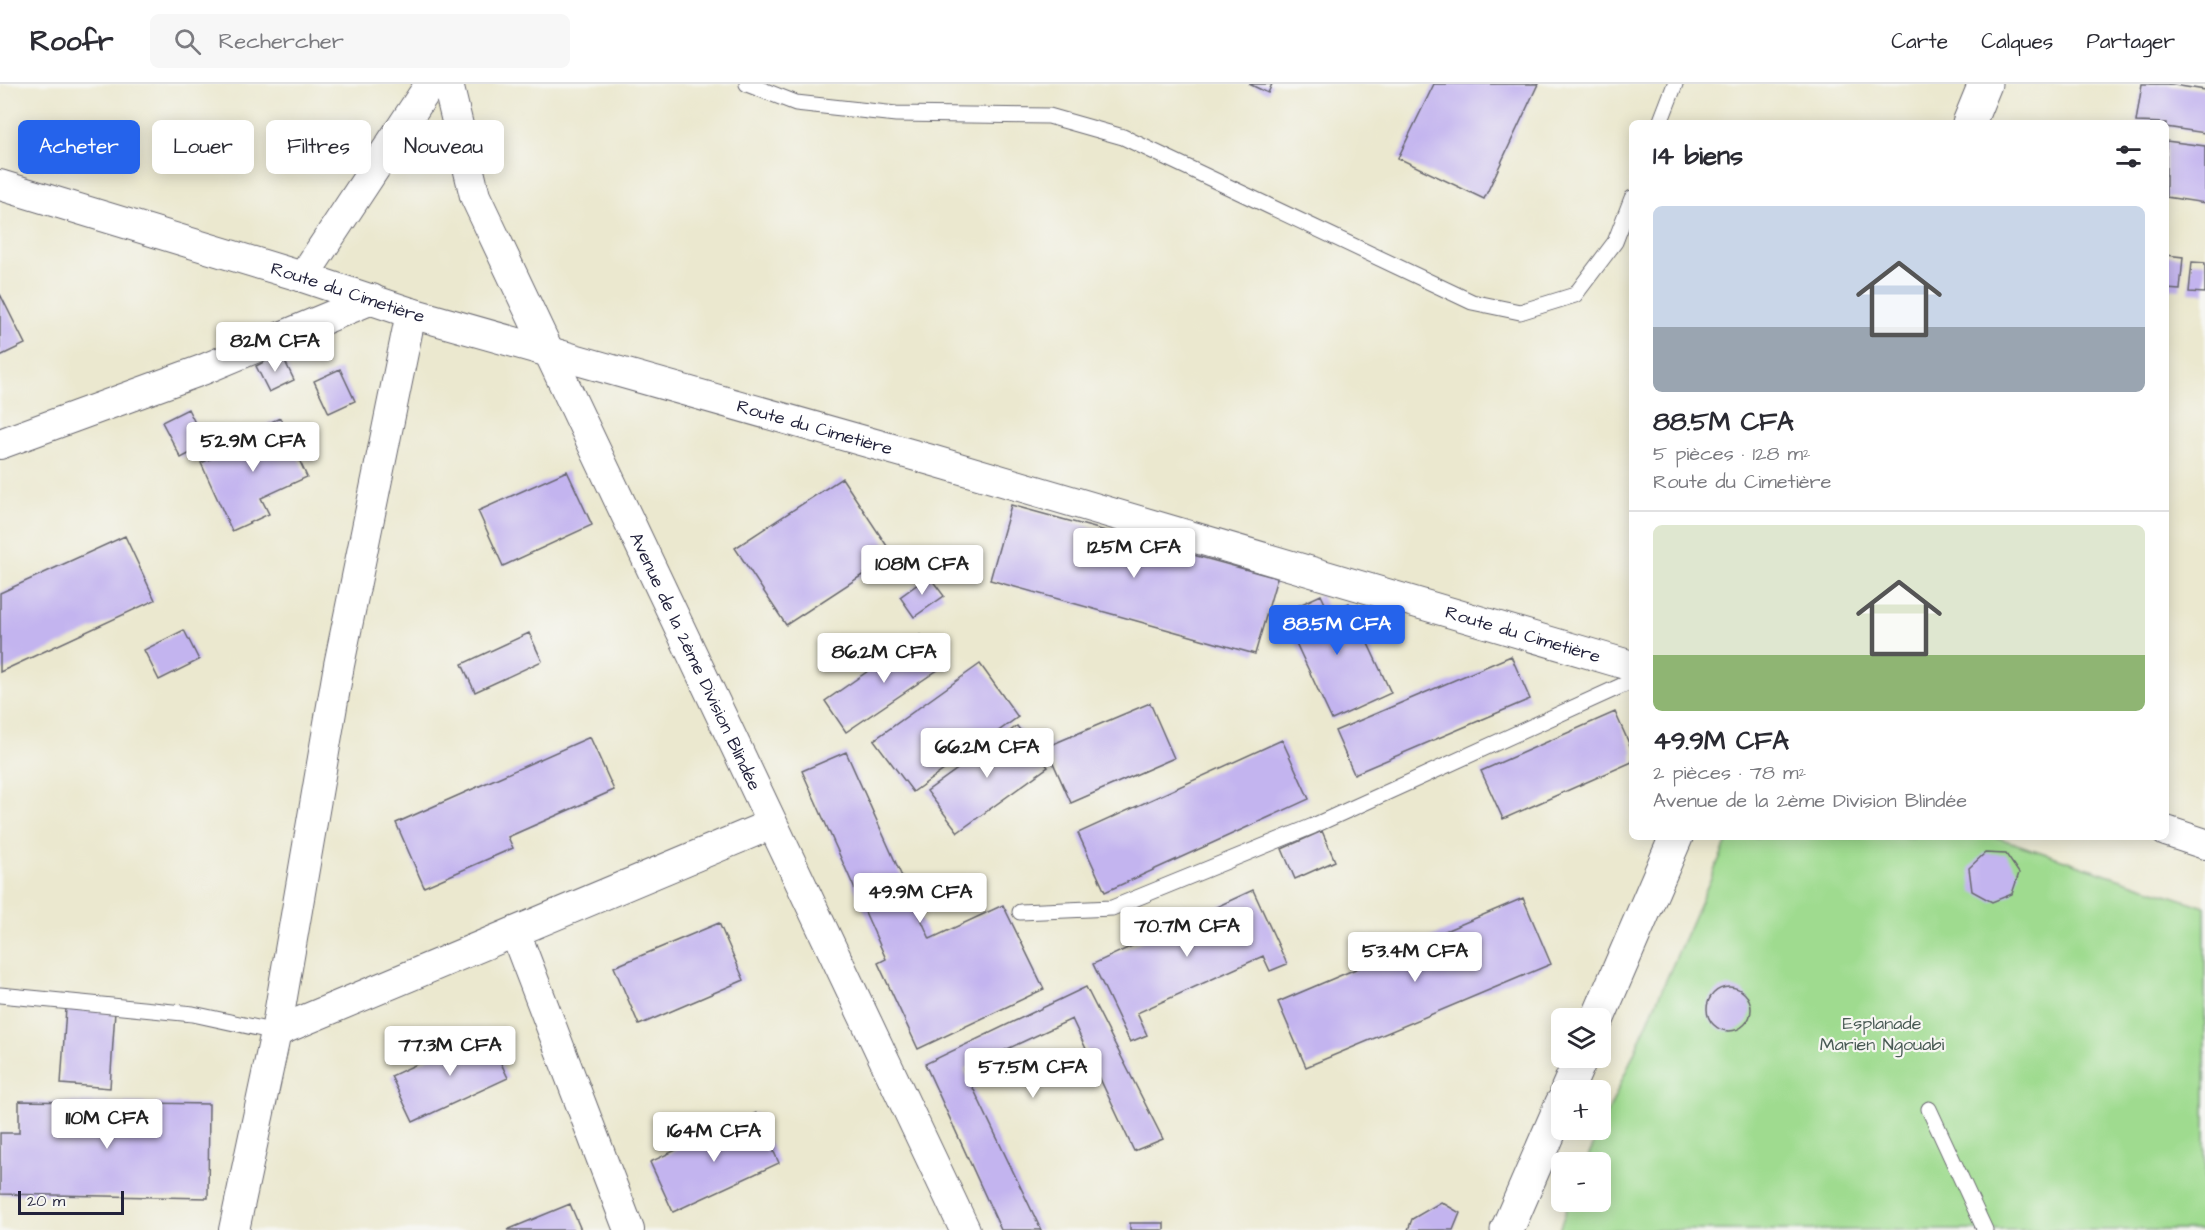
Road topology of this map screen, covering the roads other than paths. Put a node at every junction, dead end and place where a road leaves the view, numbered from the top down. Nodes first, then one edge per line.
1 (747, 84) edge
2 (1675, 84) edge
3 (1985, 84) edge
4 (433, 85) edge
5 (1661, 120) edge
6 (1970, 120) edge
7 (0, 185) edge
8 (1629, 206) edge
9 (303, 277) junction
10 (372, 299) junction
11 (411, 314) junction
12 (550, 351) junction
13 (0, 444) edge
14 (1629, 665) edge
15 (1629, 682) edge
16 (772, 824) junction
17 (2169, 832) edge
18 (1675, 840) edge
19 (2205, 844) edge
20 (1020, 912) dead end
21 (515, 932) junction
22 (0, 995) edge
23 (1602, 1008) edge
24 (276, 1032) junction
25 (1929, 1109) dead end
26 (1551, 1128) edge
27 (234, 1230) edge
28 (629, 1230) edge
29 (965, 1230) edge
30 (1507, 1230) edge
31 (1985, 1230) edge

1 - 8 lane
2 - 5 lane
3 - 6 street
4 - 9 street
4 - 12 street, Avenue de la 2ème Division Blindée
7 - 9 street, Route du Cimetière
9 - 10 street, Route du Cimetière
10 - 11 street, Route du Cimetière
10 - 13 street
11 - 12 street, Route du Cimetière
11 - 24 street
12 - 14 street, Route du Cimetière
12 - 16 street, Avenue de la 2ème Division Blindée
15 - 20 lane
16 - 21 street
16 - 29 street, Avenue de la 2ème Division Blindée
17 - 19 street
18 - 23 street
21 - 24 street
21 - 28 street
22 - 24 lane
24 - 27 street
25 - 31 lane
26 - 30 street

